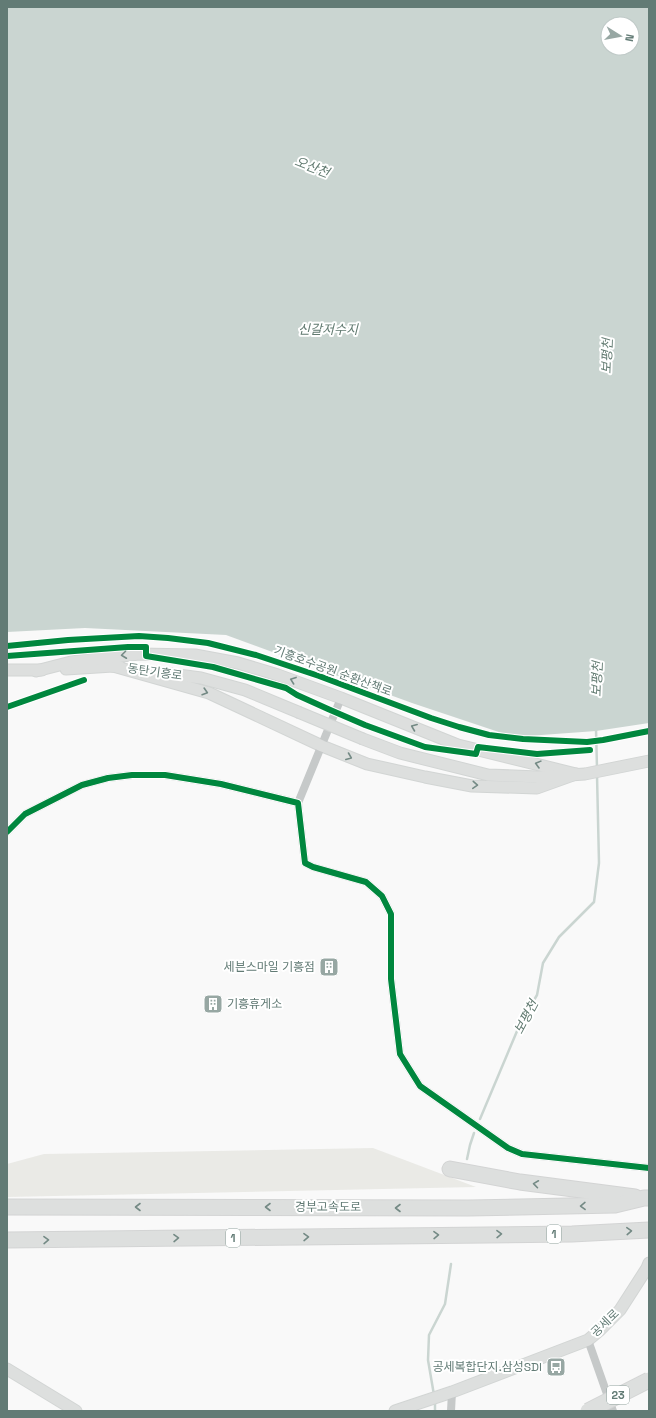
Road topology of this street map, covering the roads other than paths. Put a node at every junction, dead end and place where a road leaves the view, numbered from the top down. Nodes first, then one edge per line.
1 (113, 666) junction
2 (7, 670) edge
3 (36, 671) junction
4 (341, 698) junction
5 (322, 746) junction
6 (649, 760) edge
7 (581, 774) junction
8 (298, 803) junction
9 (7, 832) edge
10 (452, 1165) dead end
11 (649, 1168) edge
12 (647, 1198) edge
13 (7, 1207) edge
14 (649, 1230) edge
15 (7, 1240) edge
16 (649, 1263) edge
17 (588, 1340) junction
18 (7, 1369) edge
19 (649, 1380) edge
20 (449, 1393) junction
21 (76, 1411) edge
22 (395, 1411) edge
23 (451, 1411) edge
24 (588, 1411) edge
25 (613, 1411) edge

1 - 3 main road, 동탄기흥로
1 -> 5 main road
1 - 7 main road, 동탄기흥로, bridge
2 - 3 main road, 동탄기흥로
4 -> 3 main road
4 - 5 street
7 -> 4 main road
5 -> 7 main road
5 - 8 street
6 - 7 main road
8 - 9 street
8 - 11 street
12 -> 10 highway
12 -> 13 highway, 경부고속도로
15 -> 14 highway, 1
16 - 17 main road, 공세로
17 - 20 main road, 공세로
17 - 25 street
18 - 21 main road
19 - 24 highway, 23, bridge
20 - 22 main road, 공세로
20 - 23 street

